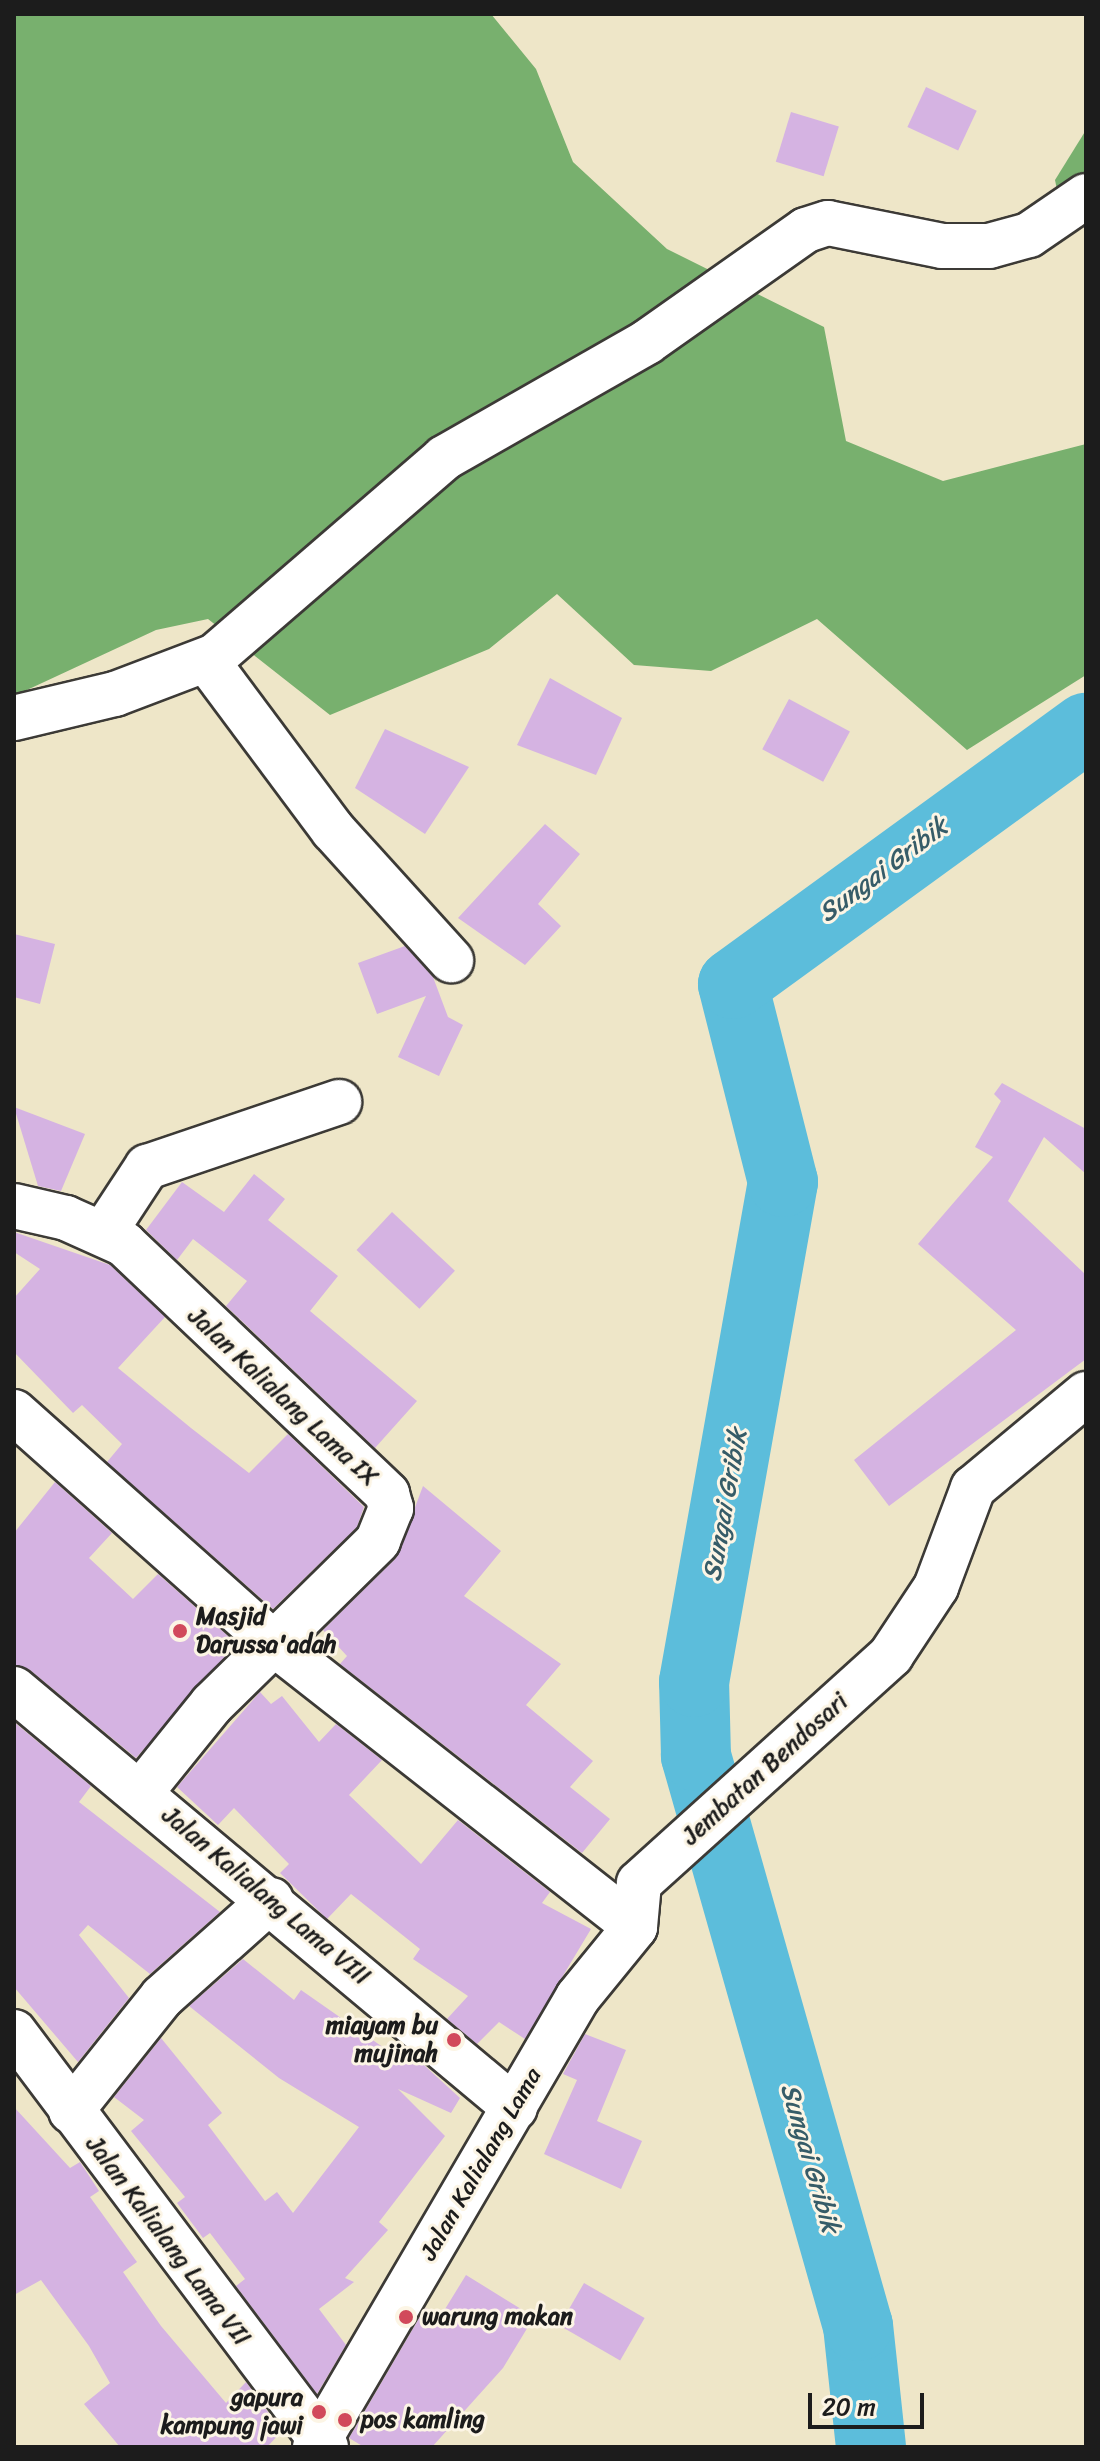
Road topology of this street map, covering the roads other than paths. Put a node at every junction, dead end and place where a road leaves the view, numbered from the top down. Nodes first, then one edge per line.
1 (1086, 196) edge
2 (207, 661) junction
3 (14, 718) edge
4 (451, 960) dead end
5 (339, 1102) dead end
6 (14, 1206) edge
7 (105, 1231) junction
8 (1086, 1394) edge
9 (14, 1412) edge
10 (277, 1646) junction
11 (14, 1689) edge
12 (141, 1792) junction
13 (271, 1900) junction
14 (635, 1927) junction
15 (14, 2032) edge
16 (515, 2108) junction
17 (71, 2111) junction
18 (320, 2445) edge

1 - 2 street
2 - 3 street
2 - 4 street
5 - 7 street
6 - 7 street, Jalan Kalialang Lama IX
7 - 10 street, Jalan Kalialang Lama IX
8 - 14 street, Jembatan Bendosari
9 - 10 street
10 - 12 street, Jalan Kalialang Lama IX
10 - 14 street
11 - 12 street, Jalan Kalialang Lama VIII
12 - 13 street, Jalan Kalialang Lama VIII
13 - 16 street, Jalan Kalialang Lama VIII
13 - 17 street
14 - 16 street, Jalan Kalialang Lama
15 - 17 street, Jalan Kalialang Lama VII
16 - 18 street, Jalan Kalialang Lama
17 - 18 street, Jalan Kalialang Lama VII

